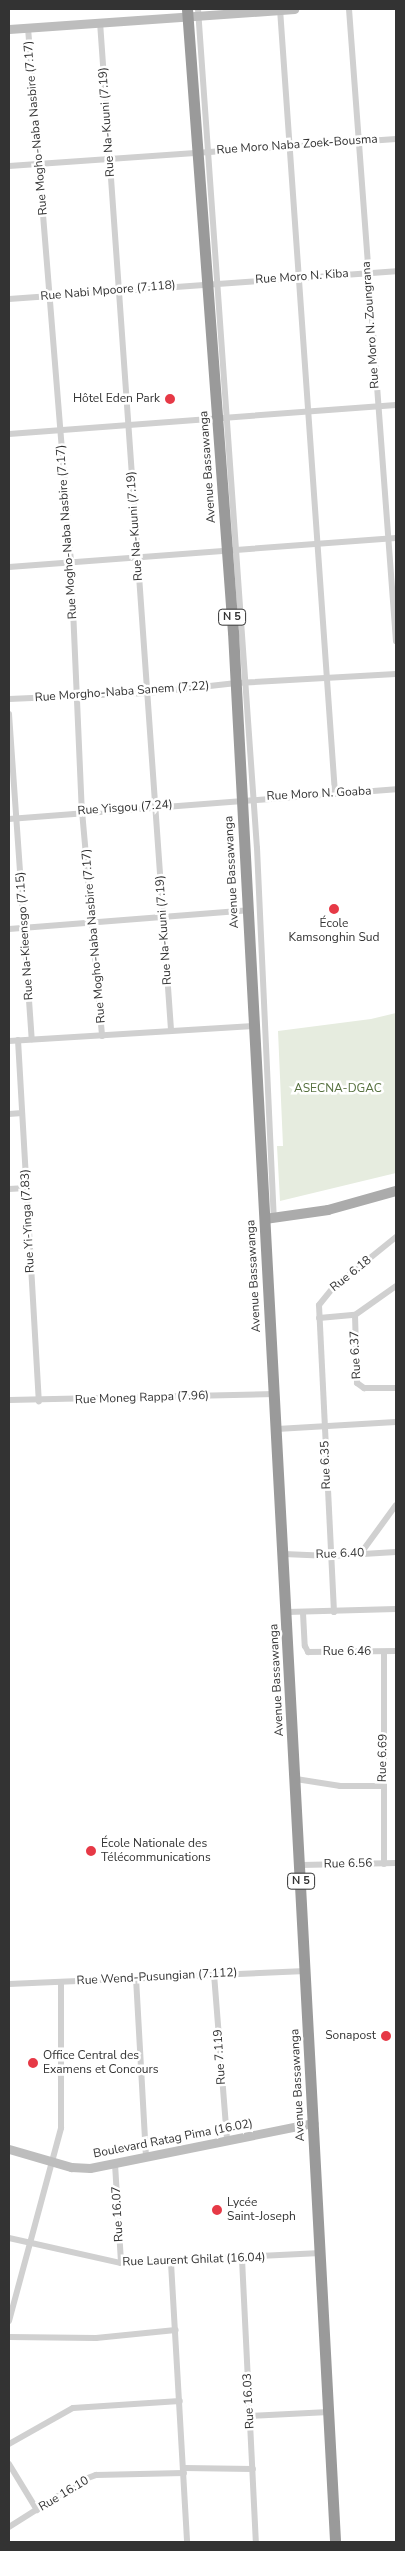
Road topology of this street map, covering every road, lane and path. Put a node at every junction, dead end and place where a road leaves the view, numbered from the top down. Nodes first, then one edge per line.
1 (280, 9) edge
2 (294, 9) edge
3 (349, 9) edge
4 (193, 12) edge
5 (100, 22) junction
6 (28, 28) junction
7 (9, 29) edge
8 (396, 139) edge
9 (357, 141) junction
10 (290, 146) junction
11 (203, 152) junction
12 (109, 159) junction
13 (39, 164) junction
14 (9, 166) edge
15 (396, 271) edge
16 (368, 273) junction
17 (298, 278) junction
18 (213, 282) junction
19 (119, 291) junction
20 (50, 296) junction
21 (9, 300) edge
22 (396, 405) edge
23 (377, 406) junction
24 (308, 411) junction
25 (223, 416) junction
26 (128, 425) junction
27 (60, 430) junction
28 (9, 434) edge
29 (388, 538) junction
30 (396, 538) edge
31 (317, 545) junction
32 (232, 550) junction
33 (138, 558) junction
34 (71, 563) junction
35 (9, 567) edge
36 (396, 641) edge
37 (396, 674) edge
38 (327, 680) junction
39 (240, 683) junction
40 (147, 693) junction
41 (77, 697) junction
42 (9, 699) edge
43 (9, 714) edge
44 (396, 790) edge
45 (334, 793) junction
46 (246, 798) junction
47 (154, 806) junction
48 (82, 811) junction
49 (16, 818) junction
50 (9, 819) edge
51 (248, 910) junction
52 (164, 917) junction
53 (93, 923) junction
54 (26, 928) junction
55 (9, 929) edge
56 (254, 1026) junction
57 (171, 1030) junction
58 (102, 1036) junction
59 (18, 1040) junction
60 (32, 1040) junction
61 (9, 1041) edge
62 (22, 1113) junction
63 (9, 1114) edge
64 (26, 1188) junction
65 (9, 1189) edge
66 (396, 1191) edge
67 (269, 1219) junction
68 (396, 1237) edge
69 (396, 1286) edge
70 (355, 1315) junction
71 (319, 1318) junction
72 (396, 1388) edge
73 (275, 1394) junction
74 (9, 1400) edge
75 (39, 1401) junction
76 (396, 1422) edge
77 (324, 1424) junction
78 (277, 1429) junction
79 (396, 1505) edge
80 (396, 1552) edge
81 (361, 1553) junction
82 (284, 1554) junction
83 (330, 1556) junction
84 (396, 1609) edge
85 (287, 1612) junction
86 (334, 1612) junction
87 (303, 1613) junction
88 (396, 1651) edge
89 (384, 1652) junction
90 (296, 1779) junction
91 (383, 1786) junction
92 (396, 1863) edge
93 (384, 1864) junction
94 (301, 1865) junction
95 (306, 1971) junction
96 (214, 1974) junction
97 (136, 1978) junction
98 (60, 1982) junction
99 (9, 1984) edge
100 (314, 2123) junction
101 (227, 2141) junction
102 (9, 2149) edge
103 (146, 2158) junction
104 (51, 2161) junction
105 (115, 2164) junction
106 (9, 2238) edge
107 (30, 2244) junction
108 (321, 2253) junction
109 (242, 2259) junction
110 (121, 2263) junction
111 (171, 2263) junction
112 (9, 2321) edge
113 (176, 2330) junction
114 (9, 2337) edge
115 (180, 2401) junction
116 (330, 2412) junction
117 (250, 2416) junction
118 (9, 2444) edge
119 (9, 2464) edge
120 (253, 2469) junction
121 (184, 2470) junction
122 (38, 2510) junction
123 (9, 2526) edge
124 (187, 2542) edge
125 (256, 2542) edge
126 (334, 2542) edge

1 - 2 street
1 - 4 street
1 - 10 street
3 - 9 street, Rue Moro N. Zoungrana
4 - 5 street
4 - 11 highway, Avenue Bassawanga / N 5
5 - 6 street
5 - 12 street, Rue Na-Kuuni (7.19)
6 - 7 street
6 - 13 street, Rue Mogho-Naba Nasbire (7.17)
8 - 9 street, Rue Moro Naba Zoek-Bousma
9 - 10 street, Rue Moro Naba Zoek-Bousma
9 - 16 street, Rue Moro N. Zoungrana
10 - 11 street, Rue Moro Naba Zoek-Bousma
10 - 17 street
11 - 12 street, Rue Moro Naba Zoek-Bousma
11 - 18 highway, Avenue Bassawanga / N 5
12 - 13 street, Rue Moro Naba Zoek-Bousma
12 - 19 street, Rue Na-Kuuni (7.19)
13 - 14 street, Rue Moro Naba Zoek-Bousma
13 - 20 street, Rue Mogho-Naba Nasbire (7.17)
15 - 16 street, Rue Moro N. Kiba
16 - 17 street, Rue Moro N. Kiba
16 - 23 street, Rue Moro N. Zoungrana
17 - 18 street, Rue Moro N. Kiba
17 - 24 street
18 - 19 street, Rue Nabi Mpoore (7.118)
18 - 25 highway, Avenue Bassawanga / N 5
19 - 20 street, Rue Nabi Mpoore (7.118)
19 - 26 street, Rue Na-Kuuni (7.19)
20 - 21 street, Rue Nabi Mpoore (7.118)
20 - 27 street, Rue Mogho-Naba Nasbire (7.17)
22 - 23 street
23 - 24 street
23 - 29 street, Rue Moro N. Zoungrana
24 - 25 street
24 - 31 street
25 - 26 street
25 - 32 highway, Avenue Bassawanga / N 5
26 - 27 street
26 - 33 street, Rue Na-Kuuni (7.19)
27 - 28 street
27 - 34 street, Rue Mogho-Naba Nasbire (7.17)
29 - 30 street
29 - 31 street
29 - 36 street, Rue Moro N. Zoungrana
31 - 32 street
31 - 38 street
32 - 33 street
32 - 39 highway, Avenue Bassawanga / N 5
33 - 34 street
33 - 40 street, Rue Na-Kuuni (7.19)
34 - 35 street
34 - 41 street, Rue Mogho-Naba Nasbire (7.17)
37 - 38 street, Rue Morgho-Naba Sanem (7.22)
38 - 39 street, Rue Morgho-Naba Sanem (7.22)
38 - 45 street
39 - 40 street, Rue Morgho-Naba Sanem (7.22)
39 - 46 highway, Avenue Bassawanga / N 5
40 - 41 street, Rue Morgho-Naba Sanem (7.22)
40 - 47 street, Rue Na-Kuuni (7.19)
41 - 42 street, Rue Morgho-Naba Sanem (7.22)
41 - 48 street, Rue Mogho-Naba Nasbire (7.17)
43 - 49 street, Rue Na-Kieensgo (7.15)
44 - 45 street, Rue Moro N. Goaba
45 - 46 street, Rue Moro N. Goaba
46 - 47 street, Rue Yisgou (7.24)
46 - 51 highway, Avenue Bassawanga / N 5
46 - 67 street
47 - 48 street, Rue Yisgou (7.24)
47 - 52 street, Rue Na-Kuuni (7.19)
48 - 49 street, Rue Yisgou (7.24)
48 - 53 street, Rue Mogho-Naba Nasbire (7.17)
49 - 50 street, Rue Yisgou (7.24)
49 - 54 street, Rue Na-Kieensgo (7.15)
51 - 52 street
51 - 56 highway, Avenue Bassawanga / N 5
52 - 53 street
52 - 57 street, Rue Na-Kuuni (7.19)
53 - 54 street
53 - 58 street, Rue Mogho-Naba Nasbire (7.17)
54 - 55 street
54 - 60 street, Rue Na-Kieensgo (7.15)
56 - 57 street
56 - 67 highway, Avenue Bassawanga / N 5
57 - 58 street
58 - 60 street
59 - 60 street
59 - 61 street
59 - 62 street, Rue Yi-Yinga (7.83)
62 - 63 street
62 - 64 street, Rue Yi-Yinga (7.83)
64 - 65 street
64 - 75 street, Rue Yi-Yinga (7.83)
66 - 67 main road
67 - 73 highway, Avenue Bassawanga / N 5
68 - 71 street, Rue 6.18
69 - 70 street
70 - 71 street
70 - 72 street, Rue 6.37
71 - 77 street, Rue 6.35
73 - 75 street, Rue Moneg Rappa (7.96)
73 - 78 highway, Avenue Bassawanga / N 5
74 - 75 street, Rue Moneg Rappa (7.96)
76 - 77 street
77 - 78 street
77 - 83 street, Rue 6.35
78 - 82 highway, Avenue Bassawanga / N 5
79 - 81 street
80 - 81 street, Rue 6.40
81 - 83 street, Rue 6.40
82 - 83 street, Rue 6.40
82 - 85 highway, Avenue Bassawanga / N 5
83 - 86 street, Rue 6.35
84 - 86 street
85 - 87 street
85 - 90 highway, Avenue Bassawanga / N 5
86 - 87 street
87 - 89 street, Rue 6.46
88 - 89 street, Rue 6.46
89 - 91 street, Rue 6.69
90 - 91 street
90 - 94 highway, Avenue Bassawanga / N 5
91 - 93 street, Rue 6.69
92 - 93 street, Rue 6.56
93 - 94 street, Rue 6.56
94 - 95 highway, Avenue Bassawanga / N 5
95 - 96 street, Rue Wend-Pusungian (7.112)
95 - 100 highway, Avenue Bassawanga / N 5
96 - 97 street, Rue Wend-Pusungian (7.112)
96 - 101 street, Rue 7.119
97 - 98 street, Rue Wend-Pusungian (7.112)
97 - 103 street
98 - 99 street, Rue Wend-Pusungian (7.112)
98 - 104 street
100 - 101 street, Boulevard Ratag Pima (16.02)
100 - 108 highway, Avenue Bassawanga / N 5
101 - 103 street, Boulevard Ratag Pima (16.02)
102 - 104 street, Boulevard Ratag Pima (16.02)
103 - 105 street, Boulevard Ratag Pima (16.02)
104 - 105 street, Boulevard Ratag Pima (16.02)
104 - 107 street
105 - 110 street, Rue 16.07
106 - 107 street, Rue Laurent Ghilat (16.04)
107 - 110 street, Rue Laurent Ghilat (16.04)
107 - 112 street
108 - 109 street, Rue Laurent Ghilat (16.04)
108 - 116 highway, Avenue Bassawanga / N 5
109 - 111 street, Rue Laurent Ghilat (16.04)
109 - 117 street, Rue 16.03
110 - 111 street, Rue Laurent Ghilat (16.04)
111 - 113 street
113 - 114 street
113 - 115 street
115 - 118 street
115 - 121 street
116 - 117 street
116 - 126 highway, Avenue Bassawanga / N 5
117 - 120 street, Rue 16.03
119 - 122 street
120 - 121 street, Rue 16.10
120 - 125 street, Rue 16.03
121 - 122 street, Rue 16.10
121 - 124 street
122 - 123 street, Rue 16.10

